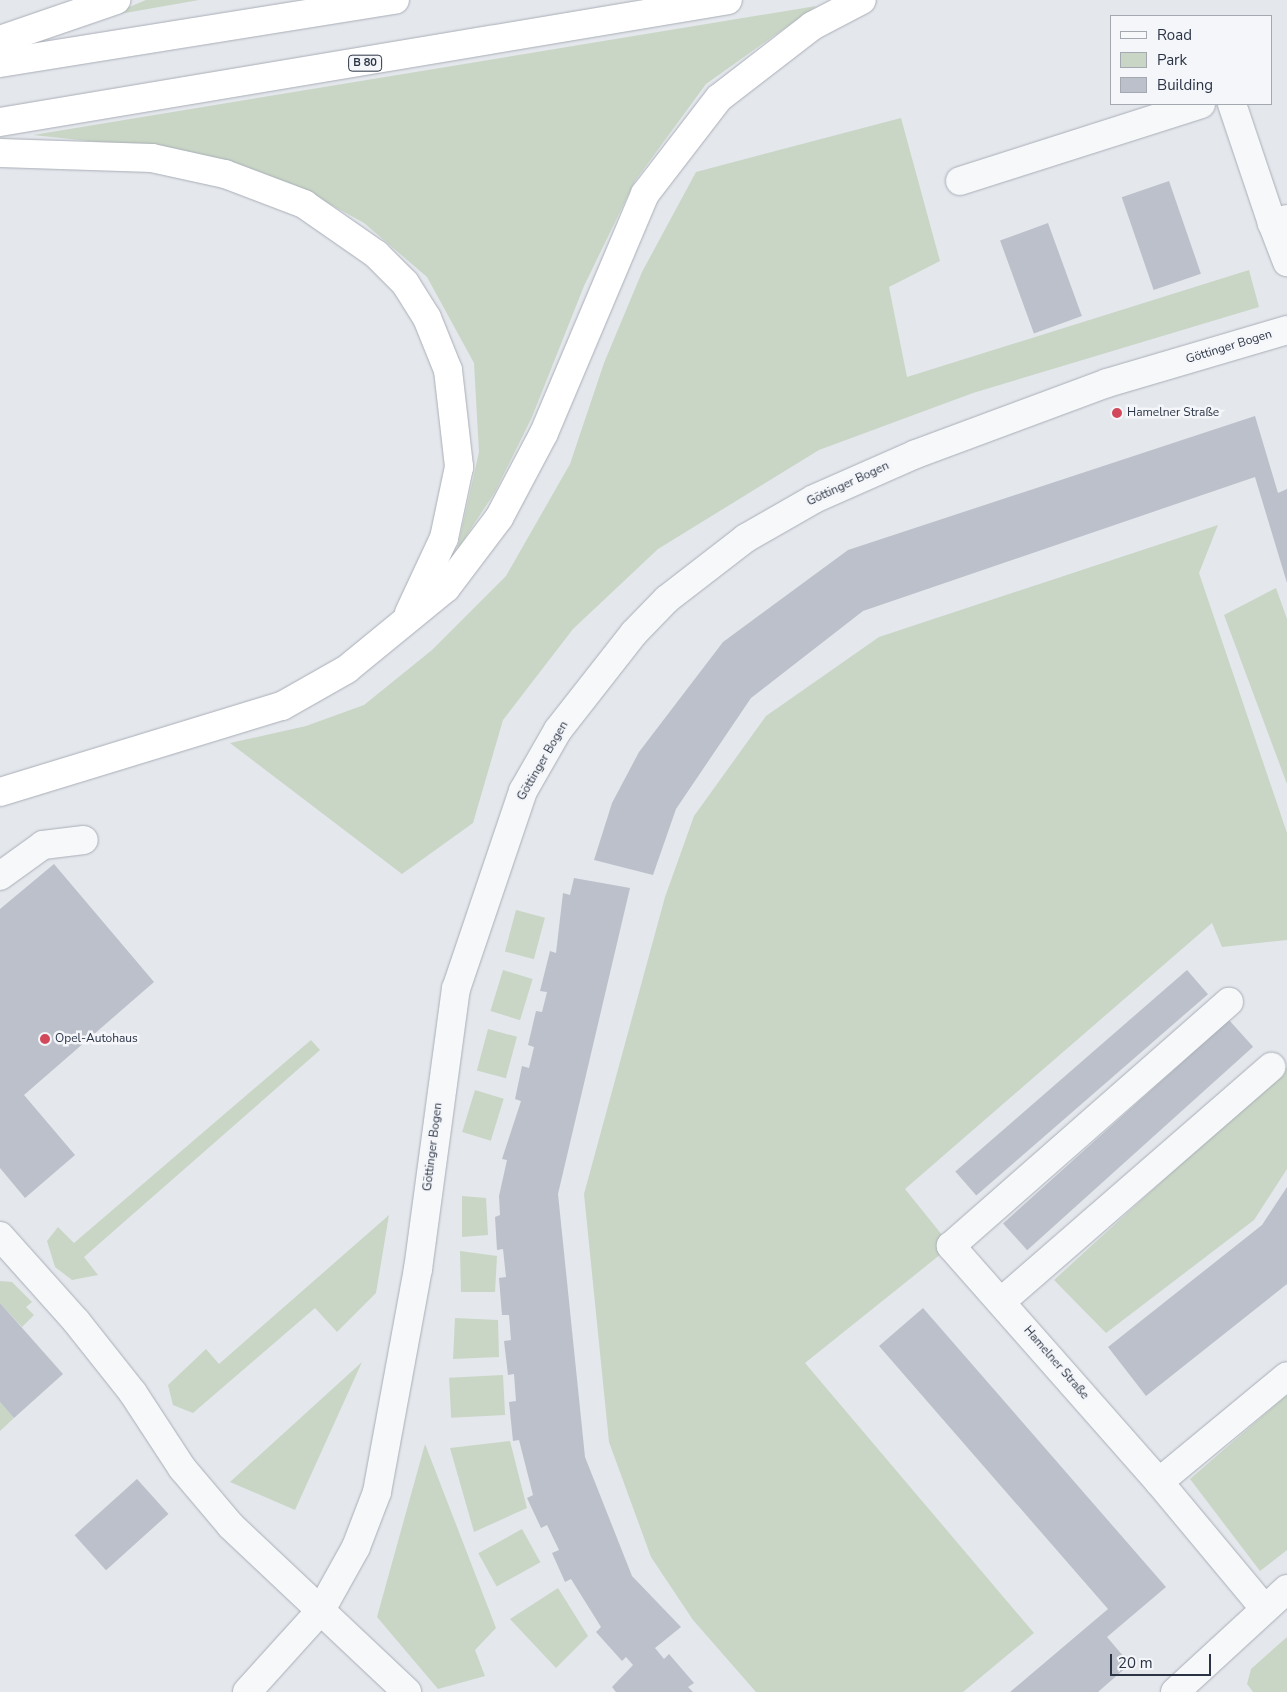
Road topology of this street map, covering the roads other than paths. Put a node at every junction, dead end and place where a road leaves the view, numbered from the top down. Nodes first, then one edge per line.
1 (116, 0) edge
2 (395, 0) edge
3 (728, 0) edge
4 (862, 0) edge
5 (0, 40) edge
6 (0, 63) edge
7 (1198, 105) edge
8 (1232, 105) edge
9 (0, 122) edge
10 (0, 153) edge
11 (960, 181) dead end
12 (1280, 221) edge
13 (1287, 262) edge
14 (1287, 330) edge
15 (408, 617) junction
16 (0, 792) edge
17 (84, 840) dead end
18 (0, 876) edge
19 (1229, 1002) dead end
20 (1270, 1067) dead end
21 (0, 1236) edge
22 (1002, 1301) junction
23 (1287, 1376) edge
24 (1159, 1482) junction
25 (1287, 1589) edge
26 (1264, 1608) junction
27 (321, 1610) junction
28 (247, 1692) edge
29 (407, 1692) edge
30 (1175, 1692) edge

1 - 5 highway
2 - 6 highway
3 - 9 highway, B 80
4 - 15 highway
7 - 11 street
8 - 12 street
10 - 15 highway
12 - 13 street
14 - 27 street, Göttinger Bogen
15 - 16 highway
17 - 18 street
19 - 22 street, Hamelner Straße
20 - 22 street
21 - 27 street
22 - 24 street, Hamelner Straße
23 - 24 street
24 - 26 street, Hamelner Straße
25 - 26 street
26 - 30 street
27 - 28 street, Göttinger Bogen
27 - 29 street

